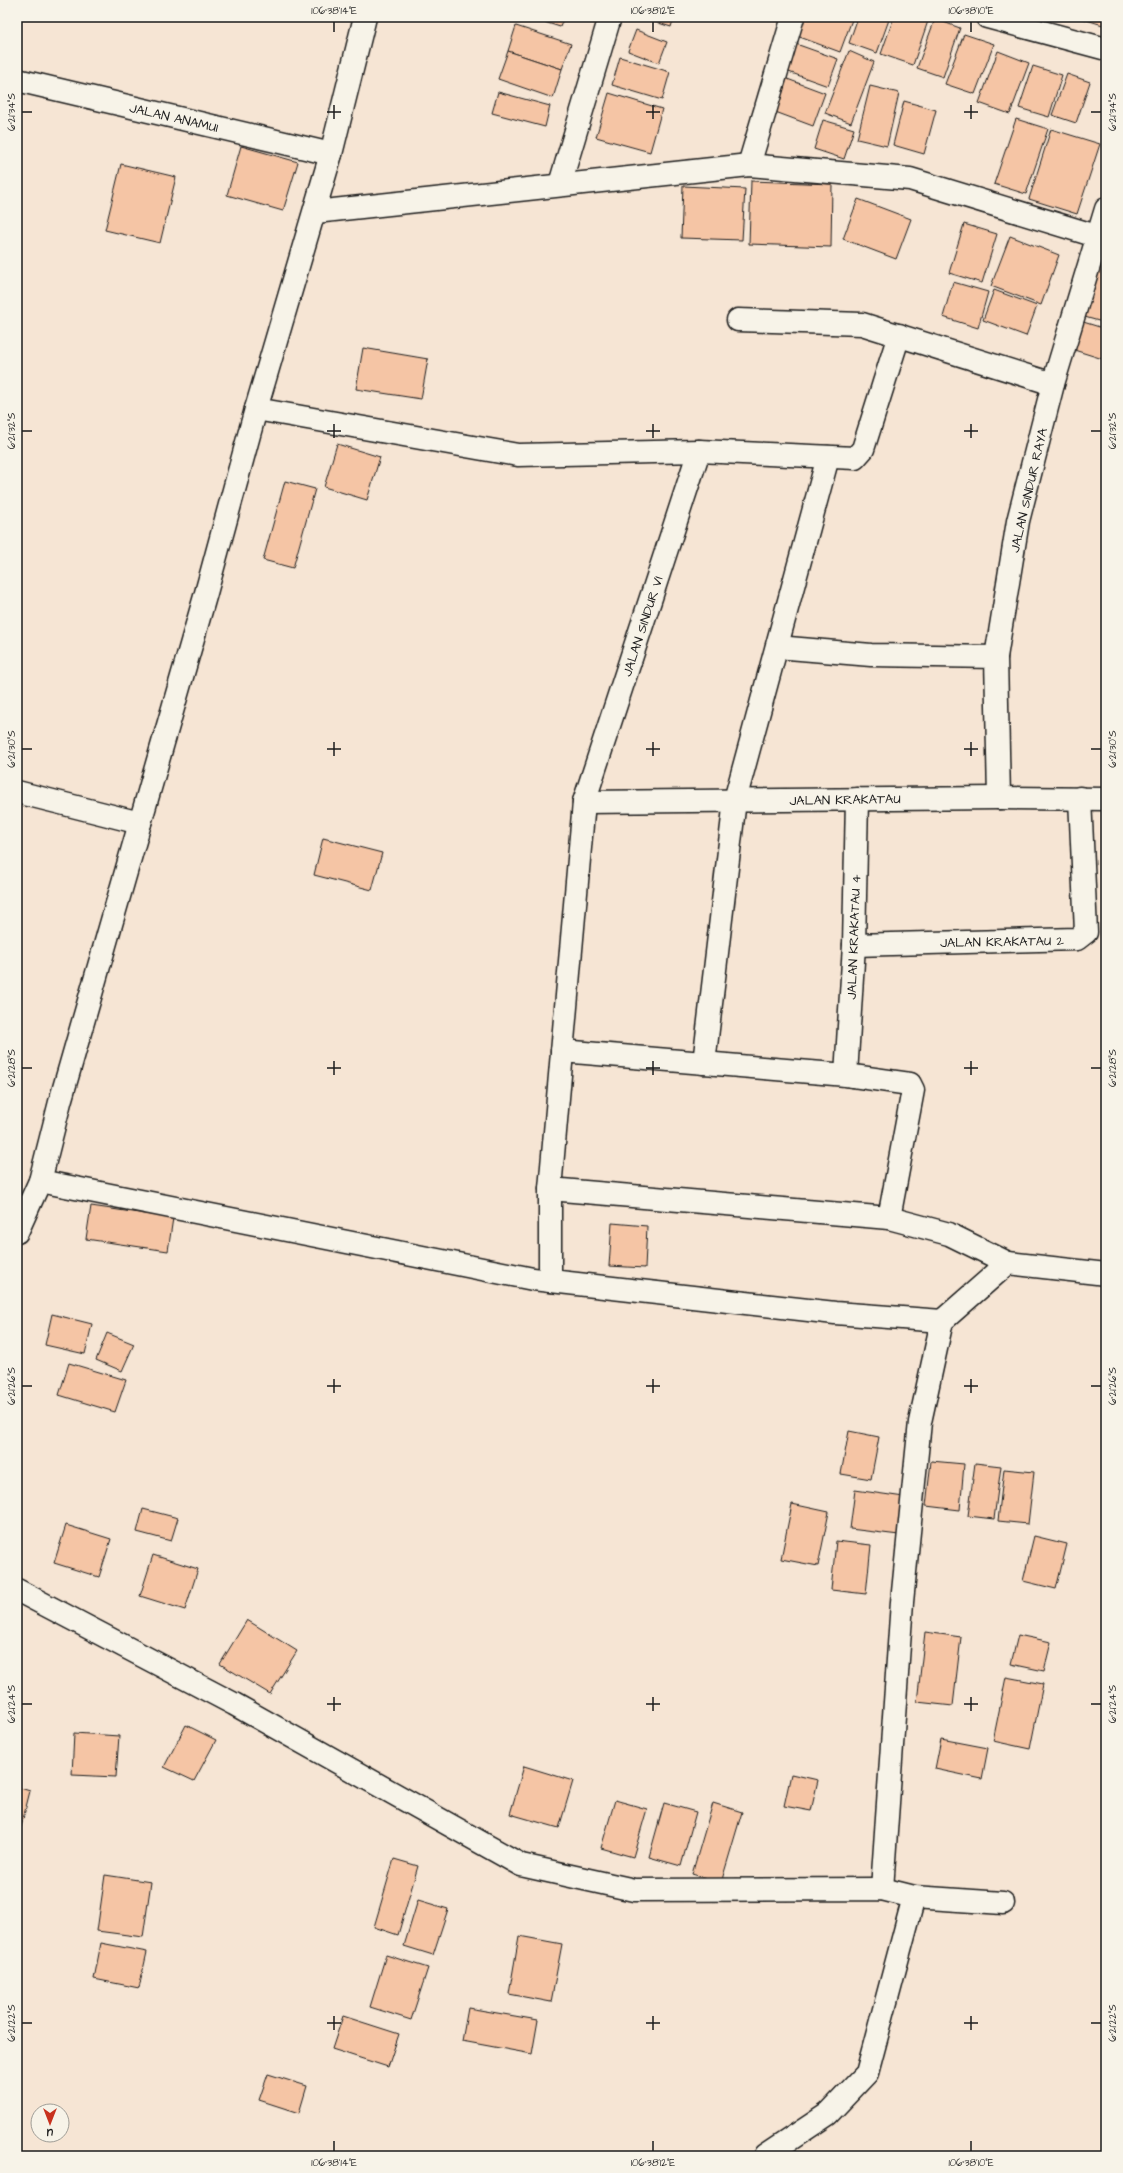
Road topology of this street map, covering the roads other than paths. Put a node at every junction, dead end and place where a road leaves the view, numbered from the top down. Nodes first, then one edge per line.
1 (365, 17) edge
2 (610, 17) edge
3 (793, 17) edge
4 (987, 17) edge
5 (1106, 49) edge
6 (17, 80) edge
7 (331, 154) junction
8 (749, 165) junction
9 (560, 184) junction
10 (1106, 209) edge
11 (315, 212) junction
12 (1101, 237) edge
13 (738, 320) dead end
14 (899, 335) junction
15 (1053, 384) junction
16 (256, 409) junction
17 (699, 451) junction
18 (828, 456) junction
19 (777, 647) junction
20 (996, 656) junction
21 (17, 792) edge
22 (999, 798) junction
23 (1080, 798) junction
24 (1106, 798) edge
25 (856, 799) junction
26 (735, 800) junction
27 (584, 802) junction
28 (140, 823) junction
29 (854, 945) junction
30 (562, 1051) junction
31 (704, 1063) junction
32 (846, 1076) junction
33 (40, 1182) junction
34 (550, 1189) junction
35 (889, 1218) junction
36 (17, 1232) edge
37 (1008, 1263) junction
38 (1106, 1274) edge
39 (550, 1281) junction
40 (942, 1321) junction
41 (17, 1590) edge
42 (882, 1889) junction
43 (914, 1897) junction
44 (1003, 1903) dead end
45 (765, 2156) edge

1 - 7 street
2 - 9 street
3 - 8 street
4 - 5 street
6 - 7 street, JALAN ANAMUI
7 - 11 street
8 - 9 street
8 - 12 street
9 - 11 street
10 - 12 street, JALAN SINDUR RAYA
11 - 16 street
12 - 15 street, JALAN SINDUR RAYA
13 - 14 street
14 - 15 street
14 - 18 street
15 - 20 street, JALAN SINDUR RAYA
16 - 17 street
16 - 28 street
17 - 18 street
17 - 27 street, JALAN SINDUR VI
18 - 19 street
19 - 20 street
19 - 26 street
20 - 22 street, JALAN SINDUR RAYA
21 - 28 street
22 - 23 street, JALAN KRAKATAU
22 - 25 street, JALAN KRAKATAU
23 - 24 street, JALAN KRAKATAU
23 - 29 street, JALAN KRAKATAU 2
25 - 26 street, JALAN KRAKATAU
25 - 29 street, JALAN KRAKATAU 4
26 - 27 street, JALAN KRAKATAU
26 - 31 street
27 - 30 street, JALAN SINDUR VI
28 - 33 street
29 - 32 street, JALAN KRAKATAU 4
30 - 31 street
30 - 34 street, JALAN SINDUR VI
31 - 32 street
32 - 35 street
33 - 36 street
33 - 39 street
34 - 35 street
34 - 39 street, JALAN SINDUR VI
35 - 37 street
37 - 38 street
37 - 40 street
39 - 40 street
40 - 42 street
41 - 42 street
42 - 43 street
43 - 44 street
43 - 45 street

